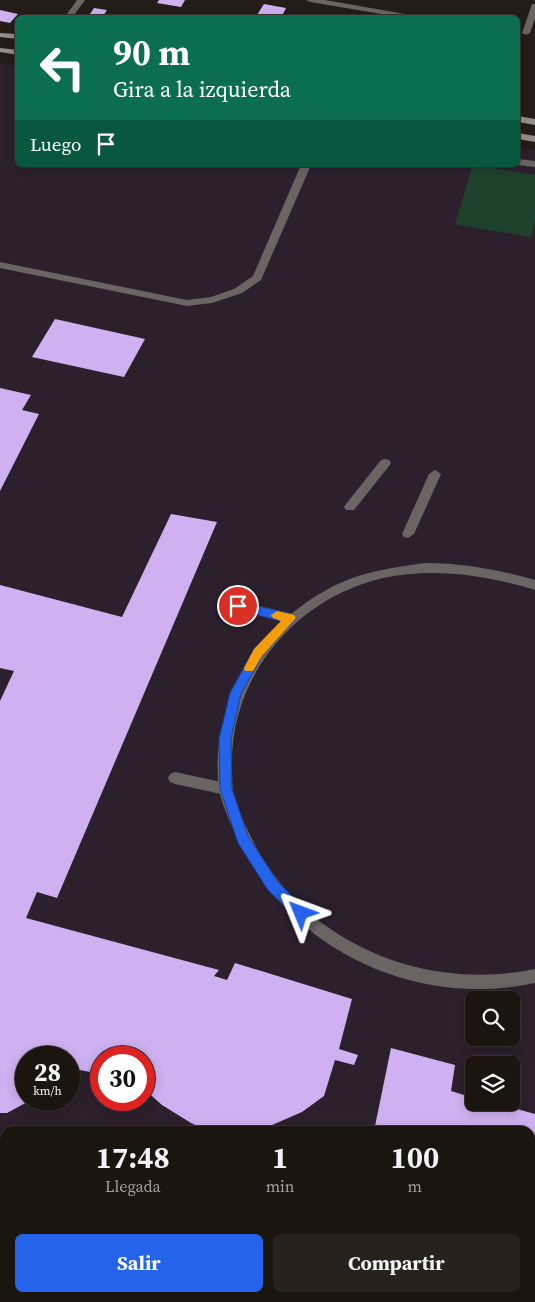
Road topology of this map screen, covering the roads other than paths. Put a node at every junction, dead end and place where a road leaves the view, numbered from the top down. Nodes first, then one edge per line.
1 (81, 0) edge
2 (310, 0) edge
3 (382, 0) edge
4 (535, 6) edge
5 (377, 10) junction
6 (70, 15) edge
7 (406, 15) edge
8 (526, 33) edge
9 (0, 35) edge
10 (15, 38) edge
11 (0, 50) edge
12 (15, 52) edge
13 (520, 119) edge
14 (535, 122) edge
15 (520, 136) edge
16 (535, 139) edge
17 (520, 162) edge
18 (535, 164) edge
19 (305, 167) edge
20 (0, 265) edge
21 (385, 463) dead end
22 (435, 474) dead end
23 (350, 506) dead end
24 (408, 534) dead end
25 (535, 585) edge
26 (238, 606) dead end
27 (290, 618) junction
28 (175, 778) dead end
29 (226, 789) junction
30 (535, 976) edge

1 - 6 street
2 - 5 street
3 - 5 street
4 - 8 street
5 - 7 street
9 - 10 main road
11 - 12 main road
13 - 14 main road
15 - 16 main road
17 - 18 street
19 - 20 street
21 - 23 street
22 - 24 street
25 - 27 street
26 - 27 street
27 - 29 street
28 - 29 street
29 - 30 street

